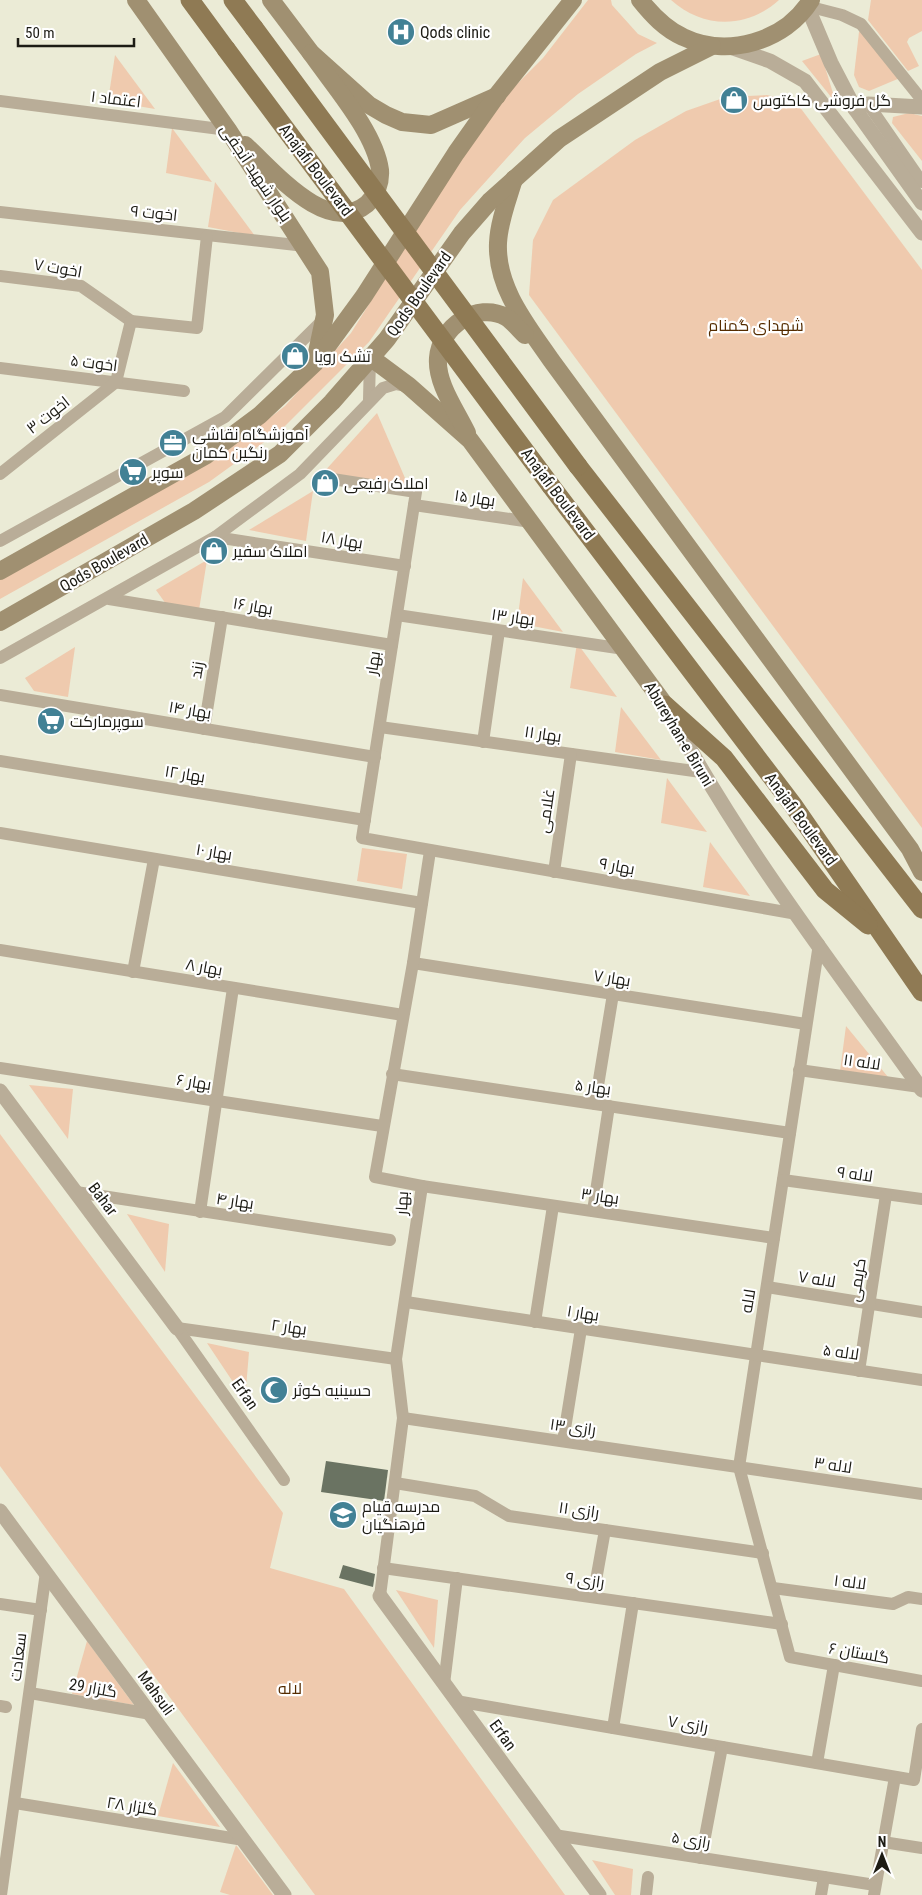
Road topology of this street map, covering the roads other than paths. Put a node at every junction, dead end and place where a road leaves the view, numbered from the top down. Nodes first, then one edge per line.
1 (136, 0) edge
2 (190, 0) edge
3 (232, 0) edge
4 (272, 0) edge
5 (574, 0) edge
6 (640, 0) edge
7 (809, 3) edge
8 (712, 46) junction
9 (730, 47) junction
10 (311, 53) junction
11 (497, 95) junction
12 (922, 100) edge
13 (0, 101) edge
14 (861, 107) junction
15 (922, 107) edge
16 (228, 130) junction
17 (514, 179) junction
18 (922, 182) edge
19 (922, 203) edge
20 (0, 212) edge
21 (922, 233) edge
22 (207, 236) junction
23 (305, 246) junction
24 (0, 276) edge
25 (324, 320) junction
26 (131, 321) junction
27 (370, 357) junction
28 (551, 360) junction
29 (315, 363) junction
30 (0, 368) edge
31 (116, 382) junction
32 (409, 386) junction
33 (184, 392) dead end
34 (370, 400) junction
35 (470, 440) junction
36 (0, 474) edge
37 (326, 478) dead end
38 (414, 505) junction
39 (531, 522) junction
40 (215, 537) junction
41 (0, 541) edge
42 (405, 566) junction
43 (0, 571) edge
44 (109, 598) junction
45 (397, 615) junction
46 (222, 617) junction
47 (0, 622) edge
48 (499, 631) junction
49 (392, 645) junction
50 (624, 649) junction
51 (0, 658) edge
52 (0, 695) edge
53 (665, 705) junction
54 (380, 727) junction
55 (204, 729) junction
56 (483, 742) junction
57 (571, 754) junction
58 (375, 756) junction
59 (0, 761) edge
60 (701, 772) junction
61 (365, 820) junction
62 (0, 833) edge
63 (362, 838) joint
64 (430, 850) junction
65 (154, 859) junction
66 (554, 872) junction
67 (922, 872) edge
68 (422, 904) junction
69 (922, 910) edge
70 (797, 914) junction
71 (885, 939) junction
72 (819, 944) junction
73 (0, 950) edge
74 (413, 963) junction
75 (133, 972) junction
76 (233, 988) junction
77 (922, 992) edge
78 (613, 994) junction
79 (402, 1015) junction
80 (806, 1024) junction
81 (0, 1068) edge
82 (800, 1070) junction
83 (392, 1074) junction
84 (921, 1088) edge
85 (0, 1090) edge
86 (216, 1102) junction
87 (595, 1104) junction
88 (609, 1106) junction
89 (382, 1126) junction
90 (790, 1133) junction
91 (783, 1180) junction
92 (422, 1186) junction
93 (76, 1192) junction
94 (886, 1195) junction
95 (922, 1199) edge
96 (553, 1206) junction
97 (200, 1212) junction
98 (593, 1212) junction
99 (774, 1238) junction
100 (390, 1240) dead end
101 (767, 1287) junction
102 (406, 1302) junction
103 (870, 1304) junction
104 (922, 1312) edge
105 (535, 1322) junction
106 (177, 1328) junction
107 (581, 1329) junction
108 (756, 1356) junction
109 (396, 1359) junction
110 (859, 1370) junction
111 (922, 1380) edge
112 (403, 1418) junction
113 (563, 1442) junction
114 (739, 1467) junction
115 (284, 1480) dead end
116 (395, 1483) junction
117 (922, 1494) edge
118 (0, 1511) edge
119 (605, 1530) junction
120 (763, 1553) junction
121 (383, 1568) junction
122 (46, 1572) junction
123 (457, 1578) junction
124 (773, 1588) junction
125 (380, 1596) joint
126 (593, 1598) junction
127 (922, 1599) edge
128 (633, 1603) junction
129 (0, 1604) edge
130 (41, 1610) junction
131 (782, 1624) junction
132 (790, 1657) joint
133 (834, 1665) junction
134 (922, 1681) edge
135 (444, 1684) junction
136 (30, 1693) junction
137 (456, 1701) junction
138 (151, 1714) junction
139 (613, 1728) junction
140 (922, 1729) edge
141 (722, 1747) junction
142 (818, 1763) junction
143 (895, 1777) junction
144 (15, 1803) junction
145 (554, 1835) junction
146 (244, 1840) junction
147 (883, 1842) junction
148 (922, 1848) edge
149 (701, 1858) junction
150 (648, 1877) dead end
151 (824, 1877) junction
152 (874, 1890) edge
153 (2, 1895) edge
154 (284, 1895) edge
155 (599, 1895) edge
156 (646, 1895) edge
157 (820, 1895) edge

1 - 16 main road, بلوار شهید آنجفی
2 - 71 main road, Anajafi Boulevard, bridge
3 - 69 main road, Anajafi Boulevard, bridge
4 - 10 main road
5 - 11 main road
6 - 8 main road
7 - 9 main road
7 - 12 street
7 - 14 street
8 - 9 main road
8 - 17 main road, Qods Boulevard
9 - 21 street
10 - 11 main road
10 - 16 main road
11 - 29 main road
13 - 16 street, اعتماد ۱
14 - 15 street
14 - 18 street
14 - 19 street
16 - 23 main road, بلوار شهید آنجفی
17 - 27 main road, Qods Boulevard
17 - 28 main road
20 - 22 street, اخوت ۹
22 - 23 street, اخوت ۹
22 - 26 street
23 - 25 main road, بلوار شهید آنجفی
24 - 26 street, اخوت ۷
25 - 29 main road, بلوار شهید آنجفی
25 - 41 street
26 - 31 street
27 - 32 main road, Abureyhan-e Biruni
27 - 34 street
27 - 47 main road, Qods Boulevard
28 - 35 main road
28 - 67 main road
29 - 43 main road
30 - 31 street, اخوت ۵
31 - 33 street, اخوت ۵
31 - 36 street, اخوت ۳
32 - 34 street
32 - 35 main road, Abureyhan-e Biruni
34 - 40 street
35 - 39 main road, Abureyhan-e Biruni
37 - 38 street, بهار
38 - 39 street, بهار ۱۵
38 - 42 street, بهار
39 - 50 main road, Abureyhan-e Biruni
40 - 42 street, بهار ۱۸
40 - 44 street
42 - 45 street, بهار
44 - 46 street, بهار ۱۶
44 - 51 street
45 - 48 street, بهار ۱۳
45 - 49 street, بهار
46 - 49 street, بهار ۱۶
46 - 55 street, زند
48 - 50 street, بهار ۱۳
48 - 56 street
49 - 54 street, بهار
50 - 53 main road, Abureyhan-e Biruni
52 - 55 street, بهار ۱۴
53 - 60 street, Abureyhan-e Biruni
53 - 71 main road
54 - 56 street, بهار ۱۱
54 - 58 street, بهار
55 - 58 street, بهار ۱۴
56 - 57 street, بهار ۱۱
57 - 60 street, بهار ۱۱
57 - 66 street, غلامی
58 - 61 street, بهار
59 - 61 street, بهار ۱۲
60 - 70 street, Abureyhan-e Biruni
61 - 63 street, بهار
62 - 65 street, بهار ۱۰
63 - 64 street, بهار ۹
64 - 66 street, بهار ۹
64 - 68 street, بهار
65 - 68 street, بهار ۱۰
65 - 75 street
66 - 70 street, بهار ۹
68 - 74 street, بهار
70 - 72 street, Abureyhan-e Biruni
71 - 77 main road, Anajafi Boulevard
72 - 80 street, لاله
72 - 84 street, Abureyhan-e Biruni
73 - 75 street, بهار ۸
74 - 78 street, بهار ۷
74 - 79 street, بهار
75 - 76 street, بهار ۸
76 - 79 street, بهار ۸
76 - 86 street
78 - 80 street, بهار ۷
78 - 87 street
79 - 83 street, بهار
80 - 82 street, لاله
81 - 86 street, بهار ۶
82 - 84 street, لاله ۱۱
82 - 90 street, لاله
83 - 87 street, بهار ۵
83 - 89 street, بهار
85 - 93 street, Bahar
86 - 89 street, بهار ۶
86 - 97 street
87 - 88 street, بهار ۵
88 - 90 street, بهار ۵
88 - 98 street
89 - 92 street, بهار
90 - 91 street, لاله
91 - 94 street, لاله ۹
91 - 99 street, لاله
92 - 96 street, بهار ۳
92 - 102 street, بهار
93 - 97 street, بهار ۴
93 - 106 street, Bahar
94 - 95 street, لاله ۹
94 - 103 street, کریمی
96 - 98 street, بهار ۳
96 - 105 street
97 - 100 street, بهار ۴
98 - 99 street, بهار ۳
99 - 101 street, لاله
101 - 103 street, لاله ۷
101 - 108 street, لاله
102 - 105 street, بهار ۱
102 - 109 street, بهار
103 - 104 street, لاله ۷
103 - 110 street, کریمی
105 - 107 street, بهار ۱
106 - 109 street, بهار ۲
106 - 115 street, Erfan
107 - 108 street, بهار ۱
107 - 113 street
108 - 110 street, لاله ۵
108 - 114 street, لاله
109 - 112 street, بهار
110 - 111 street, لاله ۵
112 - 113 street, رازی ۱۳
112 - 116 street, بهار
113 - 114 street, رازی ۱۳
114 - 117 street, لاله ۳
114 - 120 street, لاله
116 - 119 street, رازی ۱۱
116 - 121 street, بهار
118 - 122 street, Mahsuli
119 - 120 street, رازی ۱۱
119 - 126 street
120 - 124 street, لاله
121 - 123 street, رازی ۹
121 - 125 street, بهار
122 - 130 street, سعادت
122 - 138 street, Mahsuli
123 - 126 street, رازی ۹
123 - 135 street
124 - 127 street, لاله ۱
124 - 131 street, لاله
125 - 135 street, Erfan
126 - 128 street, رازی ۹
128 - 131 street, رازی ۹
128 - 139 street
129 - 130 street
130 - 136 street, سعادت
131 - 132 street, لاله
132 - 133 street, گلستان ۶
133 - 134 street, گلستان ۶
133 - 142 street
135 - 137 street, Erfan
136 - 138 street, گلزار 29
136 - 144 street, سعادت
137 - 139 street, رازی ۷
137 - 145 street, Erfan
138 - 146 street, Mahsuli
139 - 141 street, رازی ۷
140 - 143 street, رازی ۷
141 - 142 street, رازی ۷
141 - 149 street
142 - 143 street, رازی ۷
143 - 147 street
144 - 146 street, گلزار ۲۸
144 - 153 street, سعادت
145 - 149 street, رازی ۵
145 - 155 street, Erfan
146 - 154 street, Mahsuli
147 - 148 street
147 - 152 street
149 - 151 street, رازی ۵
150 - 156 street
151 - 152 street, رازی ۵
151 - 157 street

